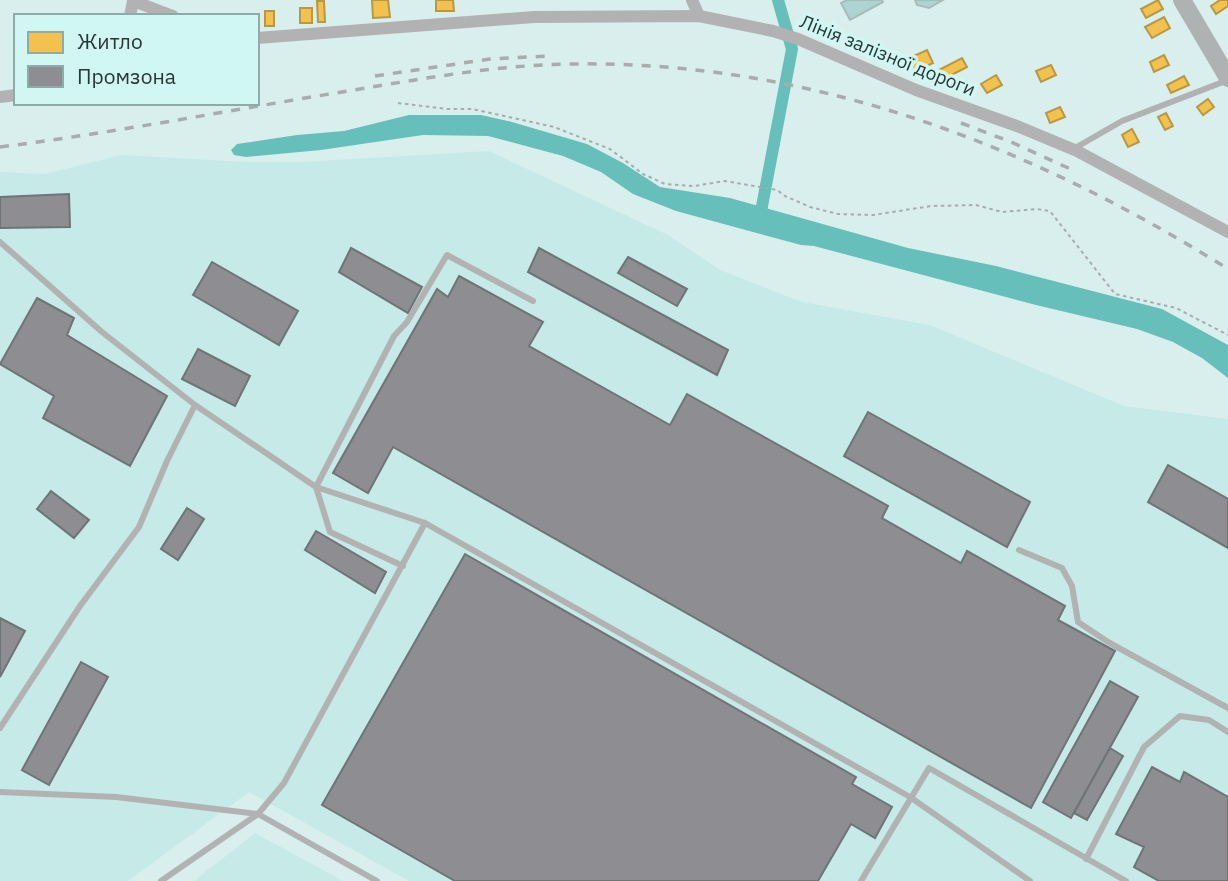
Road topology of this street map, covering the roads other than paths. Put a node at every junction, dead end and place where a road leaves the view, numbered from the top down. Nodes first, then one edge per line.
1 (133, 0) edge
2 (692, 0) edge
3 (1182, 0) edge
4 (168, 14) edge
5 (699, 16) junction
6 (259, 38) edge
7 (1228, 79) edge
8 (1073, 149) junction
9 (1228, 232) edge
10 (0, 242) edge
11 (533, 301) dead end
12 (195, 405) junction
13 (316, 487) junction
14 (425, 523) junction
15 (1019, 550) dead end
16 (403, 566) junction
17 (1228, 708) edge
18 (0, 728) edge
19 (1228, 732) edge
20 (0, 792) edge
21 (910, 797) junction
22 (258, 814) junction
23 (1086, 859) junction
24 (161, 881) edge
25 (377, 881) edge
26 (861, 881) edge
27 (1030, 881) edge
28 (1126, 881) edge

1 - 4 street
2 - 5 street
3 - 7 street
5 - 6 street, Лінія залізної дороги
5 - 8 street, Лінія залізної дороги
7 - 8 lane
8 - 9 street, Лінія залізної дороги
10 - 12 lane
11 - 13 lane
12 - 13 lane
12 - 18 lane
13 - 14 lane
13 - 16 lane
14 - 16 lane
14 - 21 lane
15 - 17 lane
16 - 22 lane
19 - 23 lane
20 - 22 lane
21 - 23 lane
21 - 26 lane
21 - 27 lane
22 - 24 lane
22 - 25 lane
23 - 28 lane

